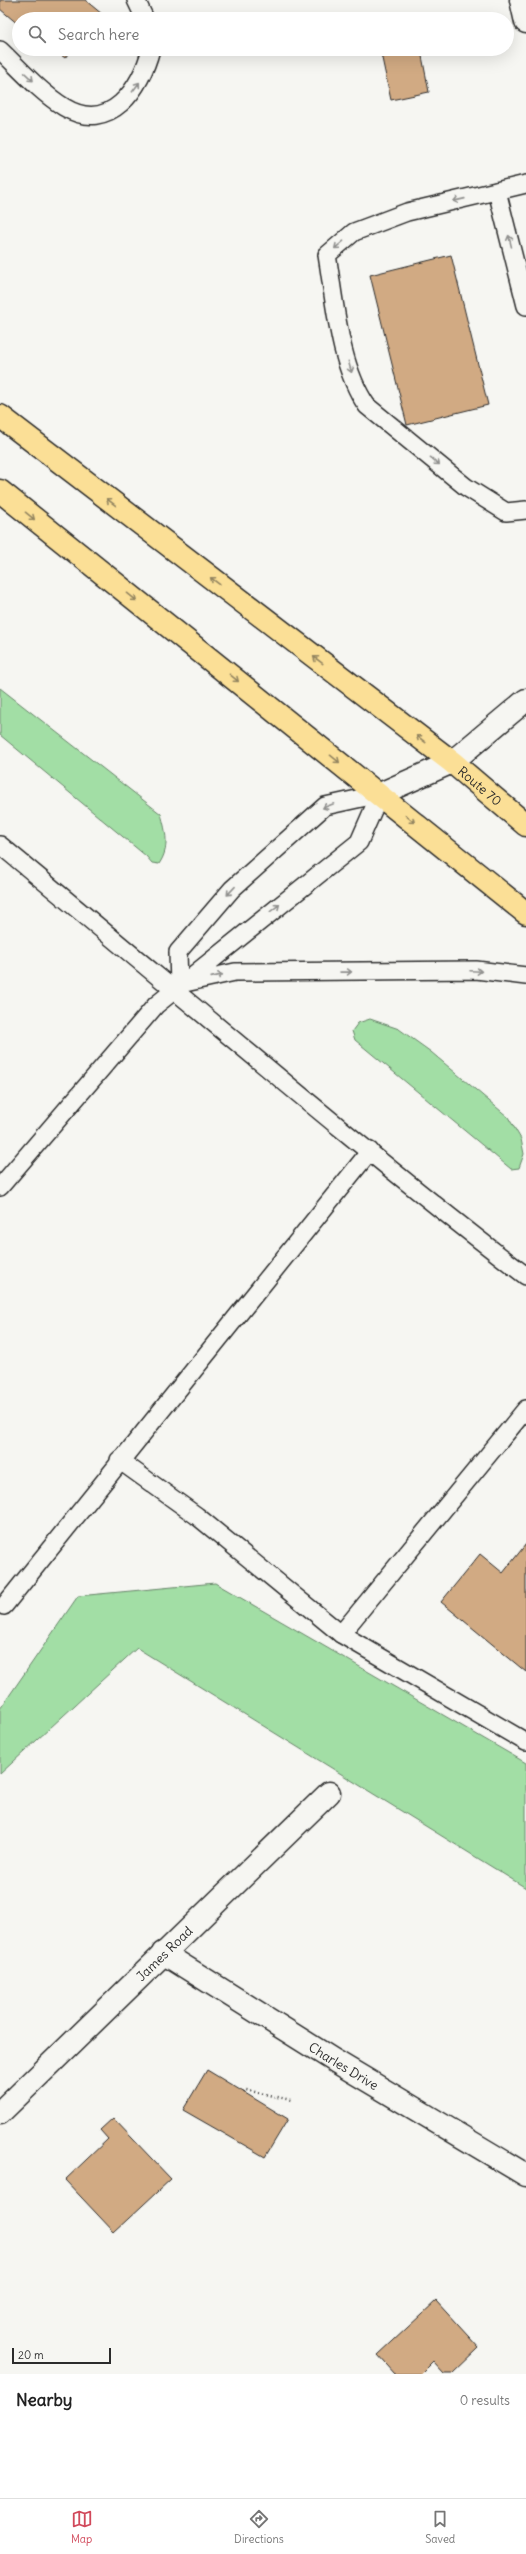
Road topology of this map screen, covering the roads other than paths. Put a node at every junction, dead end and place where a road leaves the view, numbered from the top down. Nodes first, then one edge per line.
1 (136, 0) edge
2 (520, 0) edge
3 (142, 12) edge
4 (526, 22) edge
5 (0, 50) edge
6 (149, 56) edge
7 (526, 184) edge
8 (497, 191) junction
9 (526, 306) edge
10 (0, 416) edge
11 (0, 491) edge
12 (526, 510) edge
13 (526, 700) edge
14 (452, 762) junction
15 (380, 794) junction
16 (526, 825) edge
17 (0, 845) edge
18 (526, 913) edge
19 (526, 976) edge
20 (176, 988) junction
21 (370, 1151) junction
22 (0, 1187) edge
23 (526, 1276) edge
24 (526, 1409) edge
25 (119, 1460) junction
26 (1, 1605) edge
27 (341, 1634) junction
28 (526, 1742) edge
29 (329, 1793) dead end
30 (163, 1953) junction
31 (0, 2113) edge
32 (526, 2175) edge

1 - 3 lane
2 - 4 street
5 -> 6 lane
7 - 8 lane
9 -> 8 lane
8 -> 12 lane
14 -> 10 highway, Route 70
11 -> 15 highway
13 - 14 street
14 - 15 street
14 - 16 highway, Route 70
15 -> 18 highway
20 -> 15 lane
15 -> 20 lane
17 - 20 lane
20 -> 19 lane
20 - 21 lane
20 - 22 lane
21 - 23 lane
21 - 25 lane
24 - 27 lane
25 - 26 lane
25 - 27 lane
27 - 28 lane
29 - 30 street, James Road
30 - 31 street, James Road
30 - 32 street, Charles Drive

